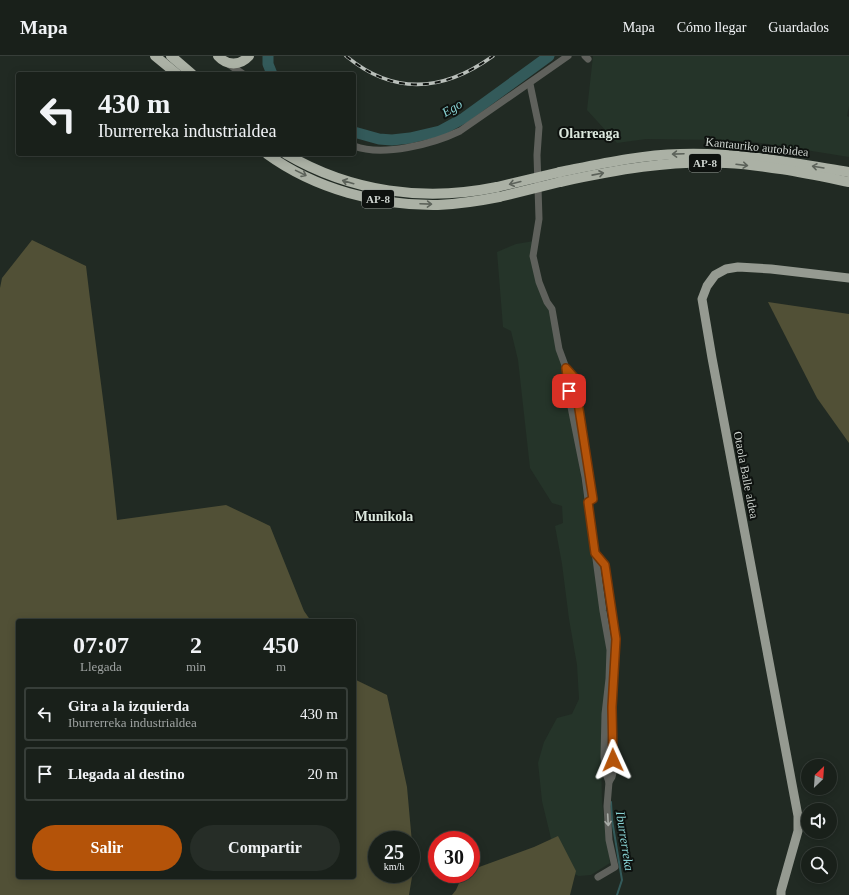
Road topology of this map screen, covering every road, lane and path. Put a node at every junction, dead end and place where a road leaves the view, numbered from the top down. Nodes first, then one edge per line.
1 (155, 56) edge
2 (171, 56) edge
3 (218, 56) edge
4 (568, 56) edge
5 (248, 58) edge
6 (227, 63) junction
7 (175, 72) edge
8 (190, 72) edge
9 (240, 72) edge
10 (247, 72) edge
11 (530, 84) junction
12 (356, 147) edge
13 (270, 156) edge
14 (290, 156) edge
15 (849, 172) edge
16 (560, 177) junction
17 (849, 182) edge
18 (498, 192) junction
19 (849, 278) edge
20 (598, 877) dead end
21 (781, 895) edge

1 - 7 highway
2 - 8 highway
3 - 6 highway
4 - 11 street
5 - 6 highway
5 - 10 street
6 - 9 street
11 - 12 street
11 -> 20 street
13 -> 18 highway, AP-8
18 -> 14 highway, AP-8
15 -> 16 highway, Kantauriko autobidea / AP-8
16 -> 17 highway, Kantauriko autobidea / AP-8
16 - 18 highway, Kantauriko autobidea / AP-8, bridge
19 - 21 main road, Otaola Balle aldea

